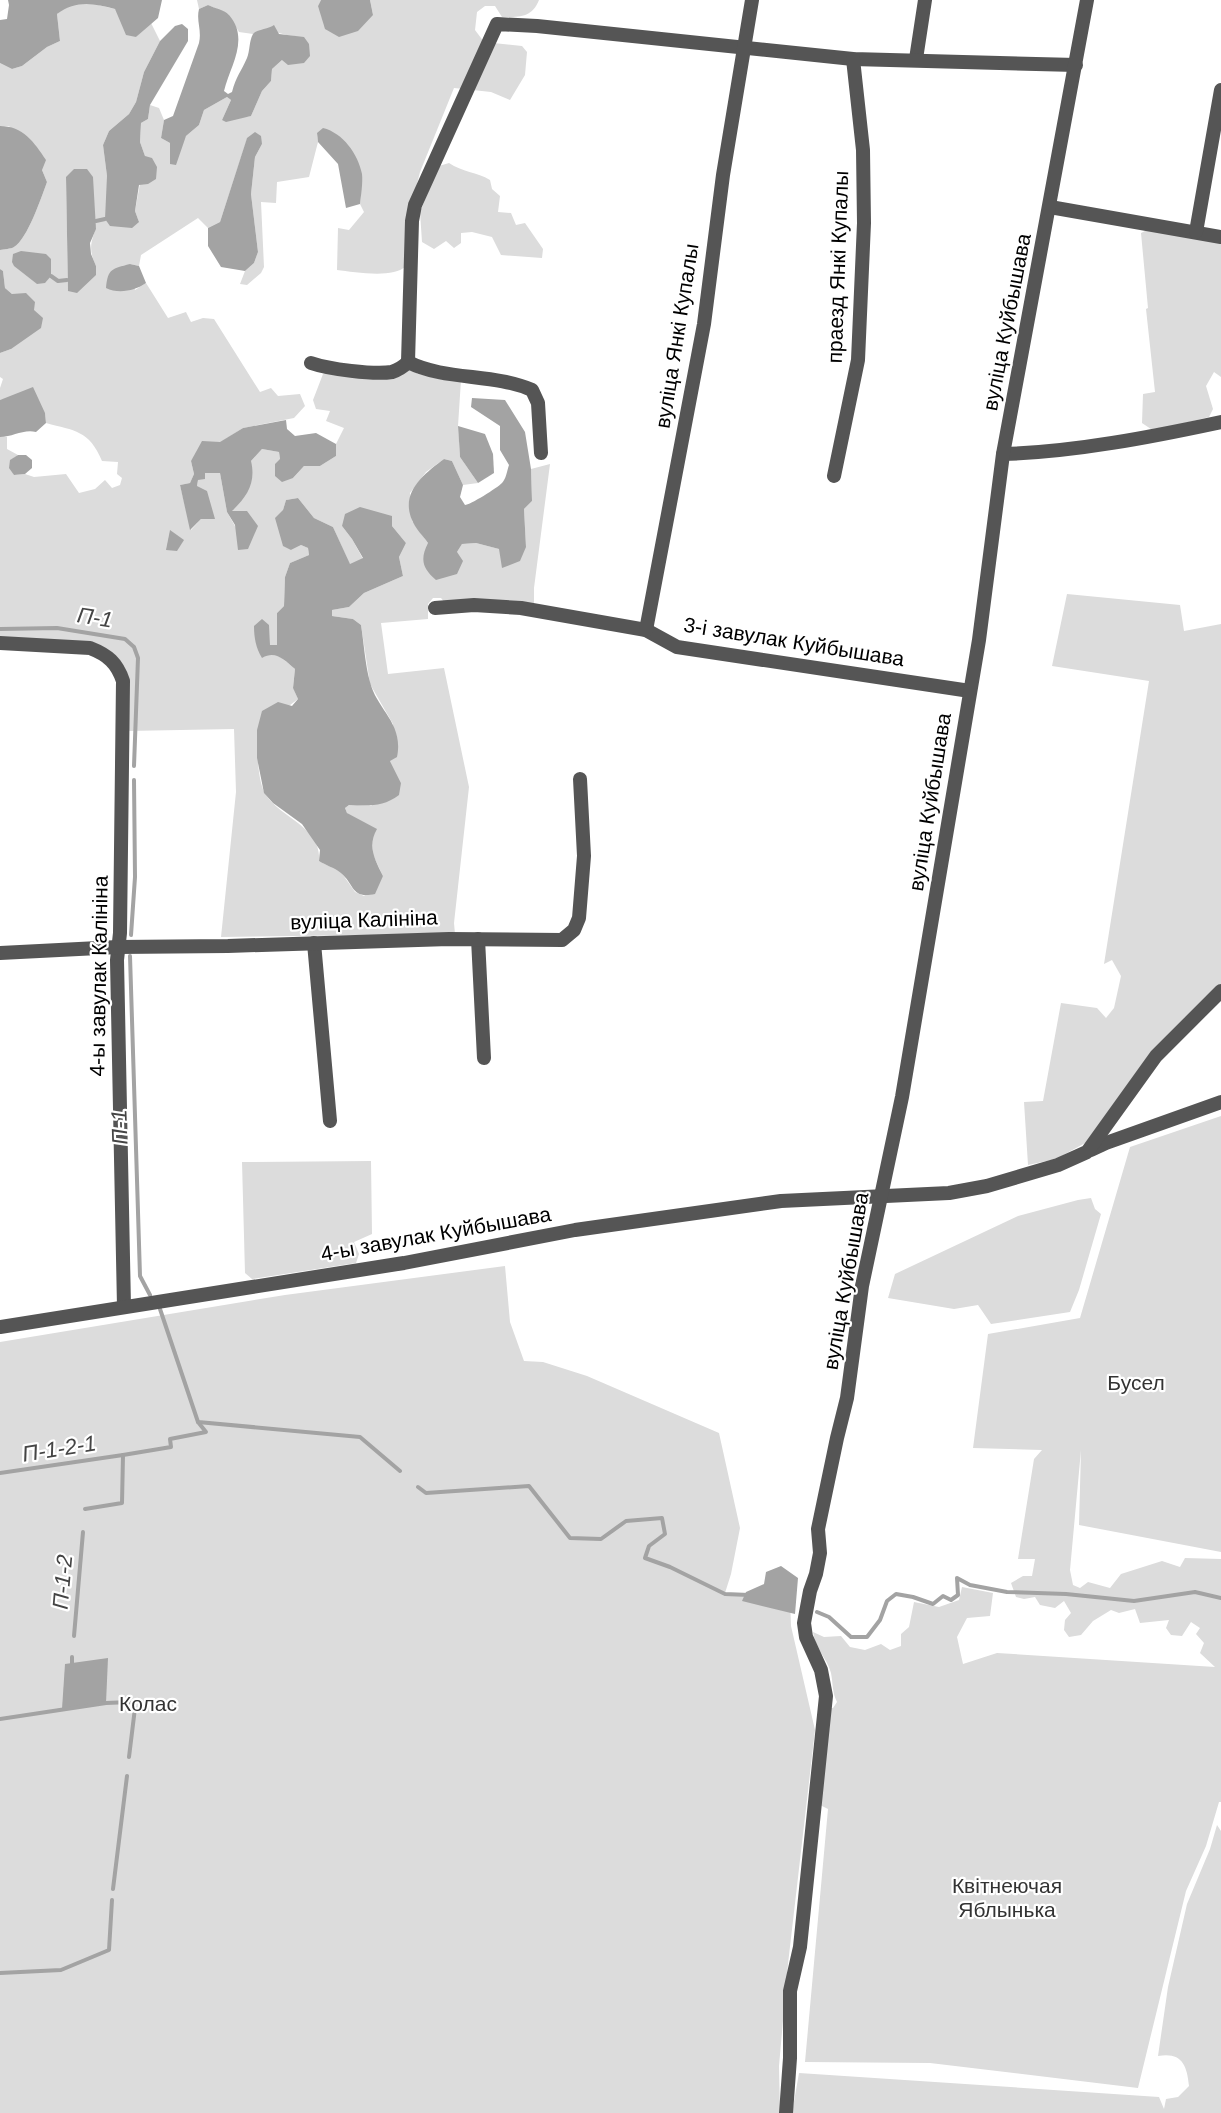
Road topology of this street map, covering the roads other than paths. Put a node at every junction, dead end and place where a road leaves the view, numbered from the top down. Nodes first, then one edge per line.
1 (752, 0) edge
2 (925, 0) edge
3 (1087, 0) edge
4 (743, 47) junction
5 (853, 58) junction
6 (916, 59) junction
7 (1076, 65) junction
8 (1221, 90) edge
9 (1050, 207) junction
10 (1196, 232) junction
11 (1221, 237) edge
12 (408, 362) junction
13 (311, 363) dead end
14 (1221, 422) edge
15 (541, 453) dead end
16 (1003, 454) junction
17 (834, 476) dead end
18 (435, 608) dead end
19 (646, 630) junction
20 (0, 643) edge
21 (970, 691) junction
22 (580, 779) dead end
23 (478, 939) junction
24 (314, 943) junction
25 (118, 948) junction
26 (0, 953) edge
27 (1221, 991) edge
28 (484, 1058) dead end
29 (1221, 1102) edge
30 (330, 1121) dead end
31 (1087, 1152) junction
32 (881, 1194) junction
33 (124, 1307) junction
34 (0, 1327) edge
35 (786, 2113) edge

1 - 4 street, вуліца Янкі Купалы
2 - 6 street
3 - 7 street, вуліца Куйбышава
4 - 5 street
4 - 12 street
4 - 19 street, вуліца Янкі Купалы
5 - 6 street
5 - 17 street, праезд Янкі Купалы
6 - 7 street
7 - 9 street, вуліца Куйбышава
8 - 10 street
9 - 10 street
9 - 16 street, вуліца Куйбышава
10 - 11 street
12 - 13 street
12 - 15 street
14 - 16 street
16 - 21 street, вуліца Куйбышава
18 - 19 street, 3-і завулак Куйбышава
19 - 21 street, 3-і завулак Куйбышава
20 - 25 street, 4-ы завулак Калініна
21 - 32 street, вуліца Куйбышава
22 - 23 street, вуліца Калініна
23 - 24 street, вуліца Калініна
23 - 28 street
24 - 25 street, вуліца Калініна
24 - 30 street
25 - 26 street, вуліца Калініна
25 - 33 street, 4-ы завулак Калініна
27 - 31 street
29 - 31 street, 4-ы завулак Куйбышава
31 - 32 street, 4-ы завулак Куйбышава
32 - 33 street, 4-ы завулак Куйбышава
32 - 35 street, вуліца Куйбышава
33 - 34 street, 4-ы завулак Куйбышава

